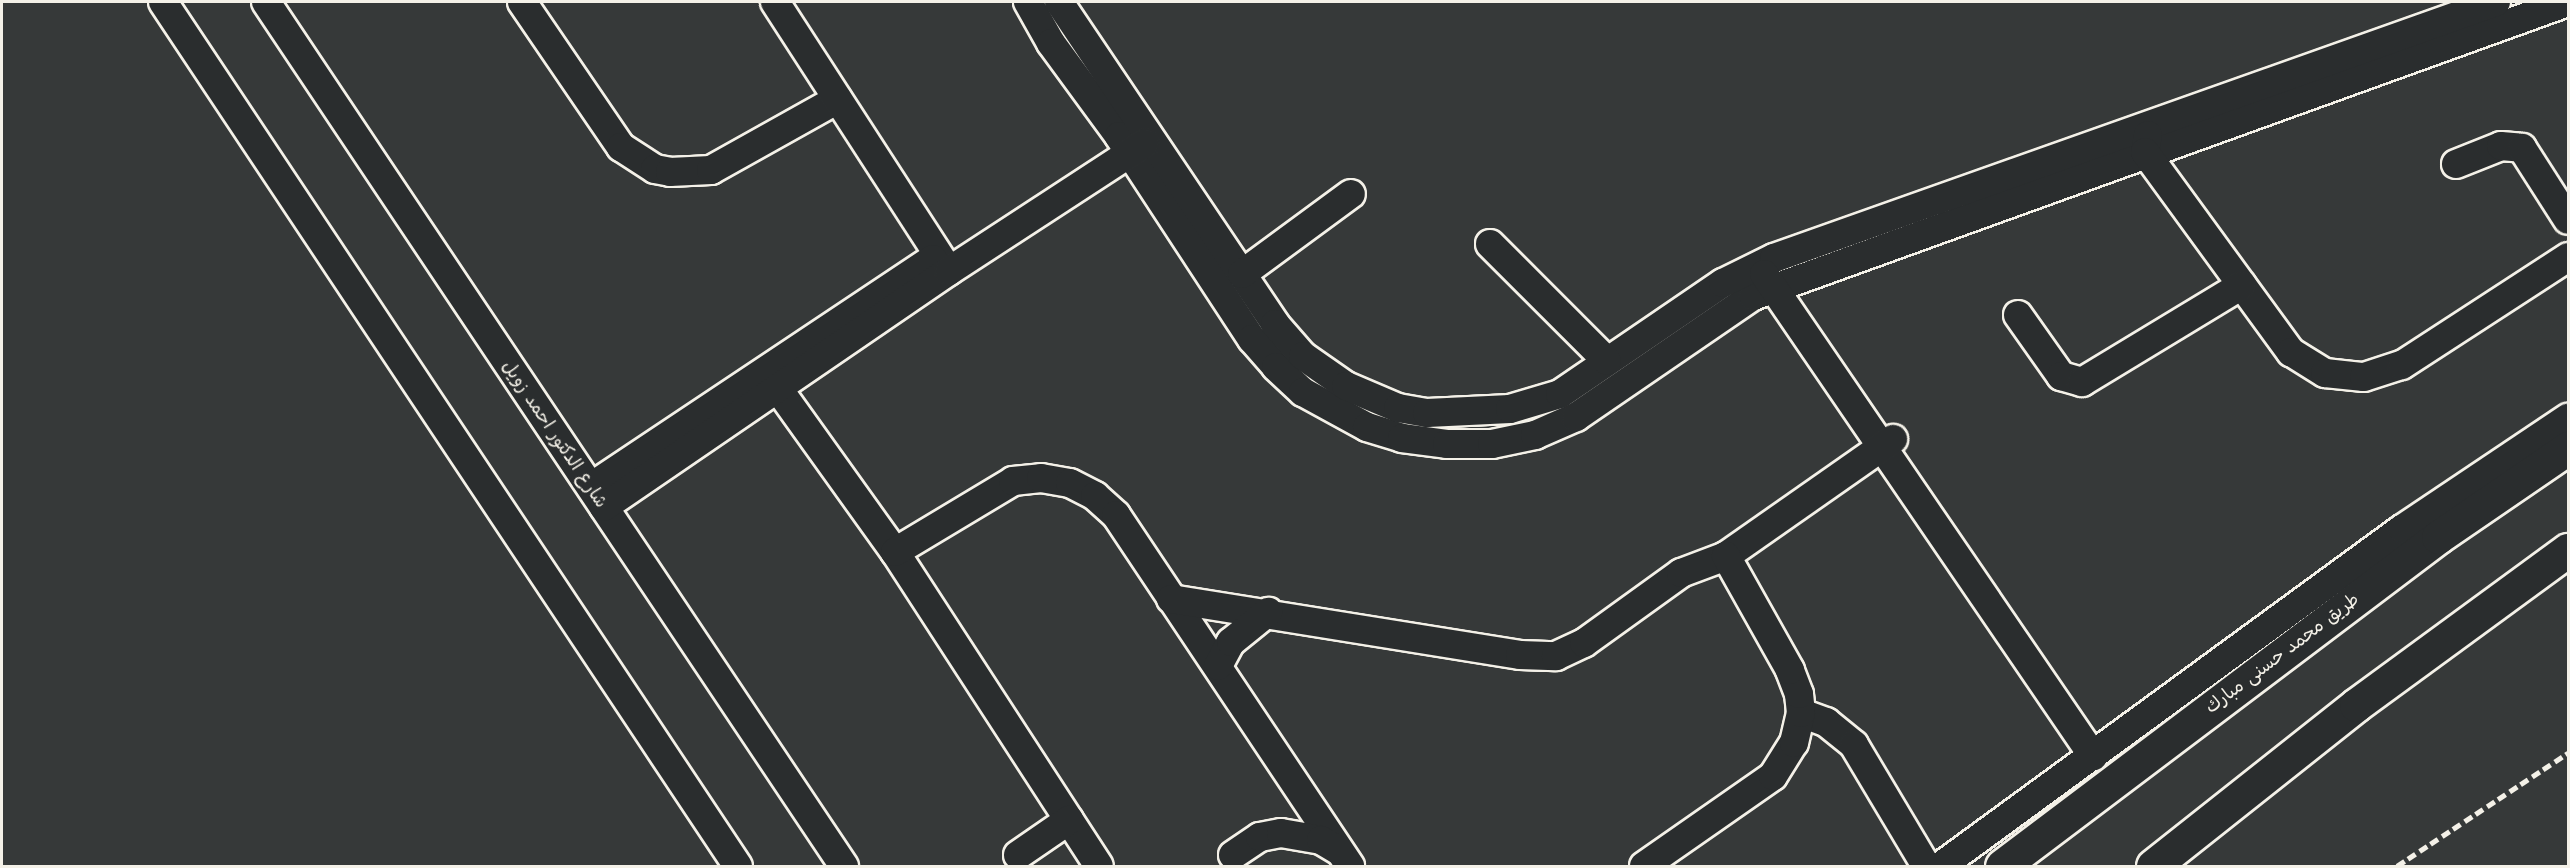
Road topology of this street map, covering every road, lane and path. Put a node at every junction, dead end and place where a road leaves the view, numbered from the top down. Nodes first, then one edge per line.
1 (163, 2) edge
2 (266, 2) edge
3 (522, 2) edge
4 (775, 2) edge
5 (1028, 2) edge
6 (1059, 2) edge
7 (2496, 2) edge
8 (2568, 2) edge
9 (838, 99) junction
10 (1135, 138) junction
11 (2147, 139) junction
12 (2456, 164) dead end
13 (1351, 194) dead end
14 (2568, 220) edge
15 (1490, 244) dead end
16 (2568, 257) edge
17 (1766, 261) junction
18 (944, 263) junction
19 (1242, 274) junction
20 (2242, 285) junction
21 (1781, 286) junction
22 (2018, 315) dead end
23 (1607, 361) junction
24 (779, 390) junction
25 (2568, 418) edge
26 (1887, 443) junction
27 (2568, 448) edge
28 (598, 497) junction
29 (2568, 550) edge
30 (895, 552) junction
31 (1726, 556) junction
32 (1171, 599) junction
33 (1268, 612) junction
34 (1218, 666) junction
35 (1802, 713) junction
36 (2101, 751) junction
37 (1069, 820) junction
38 (1018, 855) dead end
39 (1233, 855) dead end
40 (1344, 859) edge
41 (738, 867) edge
42 (844, 867) edge
43 (1099, 867) edge
44 (1644, 867) edge
45 (1926, 867) edge
46 (1941, 867) edge
47 (2002, 867) edge
48 (2153, 867) edge

1 - 41 street
2 - 28 street, شارع الدكتور احمد زويل
3 - 9 street
4 - 9 street
5 - 10 street
6 - 10 street
7 - 11 street
8 - 11 street
9 - 18 street
10 - 18 street
10 - 19 street
10 - 21 street
11 - 17 street
11 - 20 street
11 - 21 street
12 - 14 street
13 - 19 street
15 - 23 street
16 - 20 street
17 - 21 street
17 - 23 street
18 - 24 street
18 - 28 street
19 - 23 street
20 - 22 street
21 - 26 street
24 - 28 street
24 - 30 street
25 - 36 street
26 - 31 street
26 - 36 street
27 - 47 highway, طريق محمد حسنى مبارك
28 - 42 street, شارع الدكتور احمد زويل
29 - 48 highway
30 - 32 street
30 - 37 street
31 - 33 street
31 - 35 street
32 - 33 street
32 - 34 street
33 - 34 street
34 - 40 street
35 - 44 street
35 - 45 street
36 - 46 street
37 - 38 street
37 - 43 street
39 - 40 street

